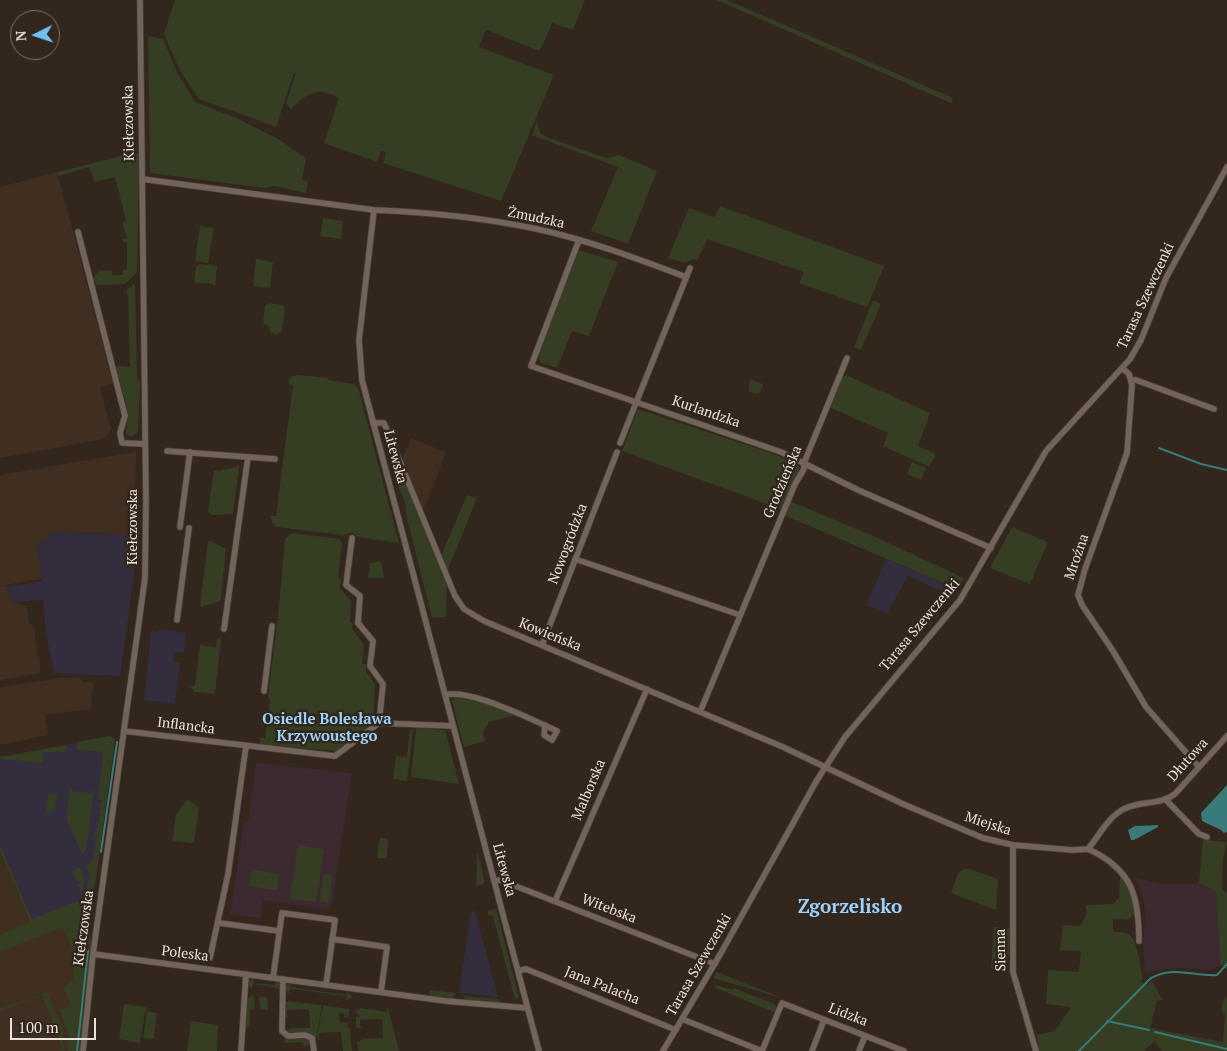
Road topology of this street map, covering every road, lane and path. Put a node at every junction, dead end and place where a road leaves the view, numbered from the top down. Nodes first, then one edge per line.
1 (140, 0) edge
2 (1227, 167) edge
3 (1225, 176) edge
4 (142, 179) junction
5 (374, 210) junction
6 (78, 232) dead end
7 (579, 240) junction
8 (690, 268) dead end
9 (686, 277) junction
10 (847, 358) dead end
11 (1123, 369) junction
12 (1131, 380) junction
13 (636, 402) junction
14 (1214, 410) dead end
15 (373, 423) junction
16 (620, 443) dead end
17 (145, 444) junction
18 (167, 451) dead end
19 (190, 452) junction
20 (618, 452) dead end
21 (248, 457) junction
22 (275, 459) dead end
23 (804, 463) junction
24 (180, 527) dead end
25 (189, 528) dead end
26 (352, 538) dead end
27 (991, 548) junction
28 (575, 559) junction
29 (740, 615) junction
30 (176, 620) dead end
31 (272, 626) dead end
32 (224, 629) dead end
33 (542, 645) junction
34 (646, 689) junction
35 (264, 691) dead end
36 (445, 695) junction
37 (700, 712) junction
38 (379, 723) junction
39 (545, 725) dead end
40 (453, 726) junction
41 (124, 731) junction
42 (1227, 736) edge
43 (246, 746) junction
44 (825, 767) junction
45 (1200, 767) junction
46 (1166, 800) junction
47 (1207, 837) dead end
48 (1013, 845) junction
49 (1088, 849) junction
50 (494, 882) junction
51 (555, 901) junction
52 (219, 923) junction
53 (279, 931) junction
54 (332, 939) junction
55 (1139, 941) dead end
56 (93, 954) junction
57 (210, 958) dead end
58 (715, 964) junction
59 (518, 971) junction
60 (246, 974) junction
61 (273, 978) junction
62 (283, 979) junction
63 (326, 985) junction
64 (381, 992) junction
65 (527, 1008) junction
66 (682, 1019) junction
67 (824, 1020) junction
68 (676, 1030) junction
69 (865, 1036) junction
70 (901, 1050) edge
71 (82, 1051) edge
72 (241, 1051) edge
73 (314, 1051) edge
74 (539, 1051) edge
75 (663, 1051) edge
76 (762, 1051) edge
77 (812, 1051) edge
78 (859, 1051) edge
79 (1036, 1051) edge

1 - 4 street, Kiełczowska
2 - 3 street, Tarasa Szewczenki
3 - 11 street, Tarasa Szewczenki
4 - 5 street, Żmudzka
4 - 17 street, Kiełczowska
5 - 7 street, Żmudzka
5 - 15 street, Litewska
6 - 17 street
7 - 9 street, Żmudzka
7 - 13 street, Kurlandzka
8 - 9 street
9 - 13 street
10 - 23 street, Grodzieńska
11 - 12 street
11 - 27 street, Tarasa Szewczenki
12 - 14 street
12 - 45 street, Mroźna
13 - 16 street
13 - 23 street, Kurlandzka
15 - 33 street, Kowieńska
15 - 36 street, Litewska
17 - 41 street, Kiełczowska
18 - 19 street
19 - 21 street
19 - 24 street
20 - 28 street, Nowogródzka
21 - 22 street
21 - 32 street
23 - 27 street, Kurlandzka
23 - 29 street, Grodzieńska
25 - 30 street
26 - 38 street
27 - 44 street, Tarasa Szewczenki
28 - 29 street
28 - 33 street, Nowogródzka
29 - 37 street, Grodzieńska
31 - 35 street
33 - 34 street, Kowieńska
34 - 37 street, Kowieńska
34 - 51 street, Malborska
36 - 39 street
36 - 40 street, Litewska
37 - 44 street, Kowieńska
38 - 40 street
38 - 43 street, Inflancka
40 - 50 street, Litewska
41 - 43 street, Inflancka
41 - 56 street, Kiełczowska
42 - 45 street, Dłutowa
43 - 52 street, Poleska
44 - 48 street, Miejska
44 - 58 street, Tarasa Szewczenki
45 - 46 street, Dłutowa
46 - 47 street
46 - 49 street
48 - 49 street, Miejska
48 - 79 street, Sienna
49 - 55 street
50 - 51 street, Witebska
50 - 59 street, Litewska
51 - 58 street, Witebska
52 - 53 street
52 - 57 street, Poleska
53 - 54 street
53 - 61 street
54 - 63 street
54 - 64 street
56 - 60 street, Poleska
56 - 71 street, Kiełczowska
58 - 66 street, Tarasa Szewczenki
59 - 65 street, Litewska
59 - 68 street, Jana Palacha
60 - 61 street, Poleska
60 - 72 street
61 - 62 street, Poleska
62 - 63 street, Poleska
62 - 73 street
63 - 64 street, Poleska
64 - 65 street, Poleska
65 - 74 street, Litewska
66 - 68 street, Tarasa Szewczenki
66 - 76 street
67 - 69 street, Lidzka
67 - 76 street, Lidzka
67 - 77 street
68 - 75 street, Tarasa Szewczenki
69 - 70 street, Lidzka
69 - 78 street

